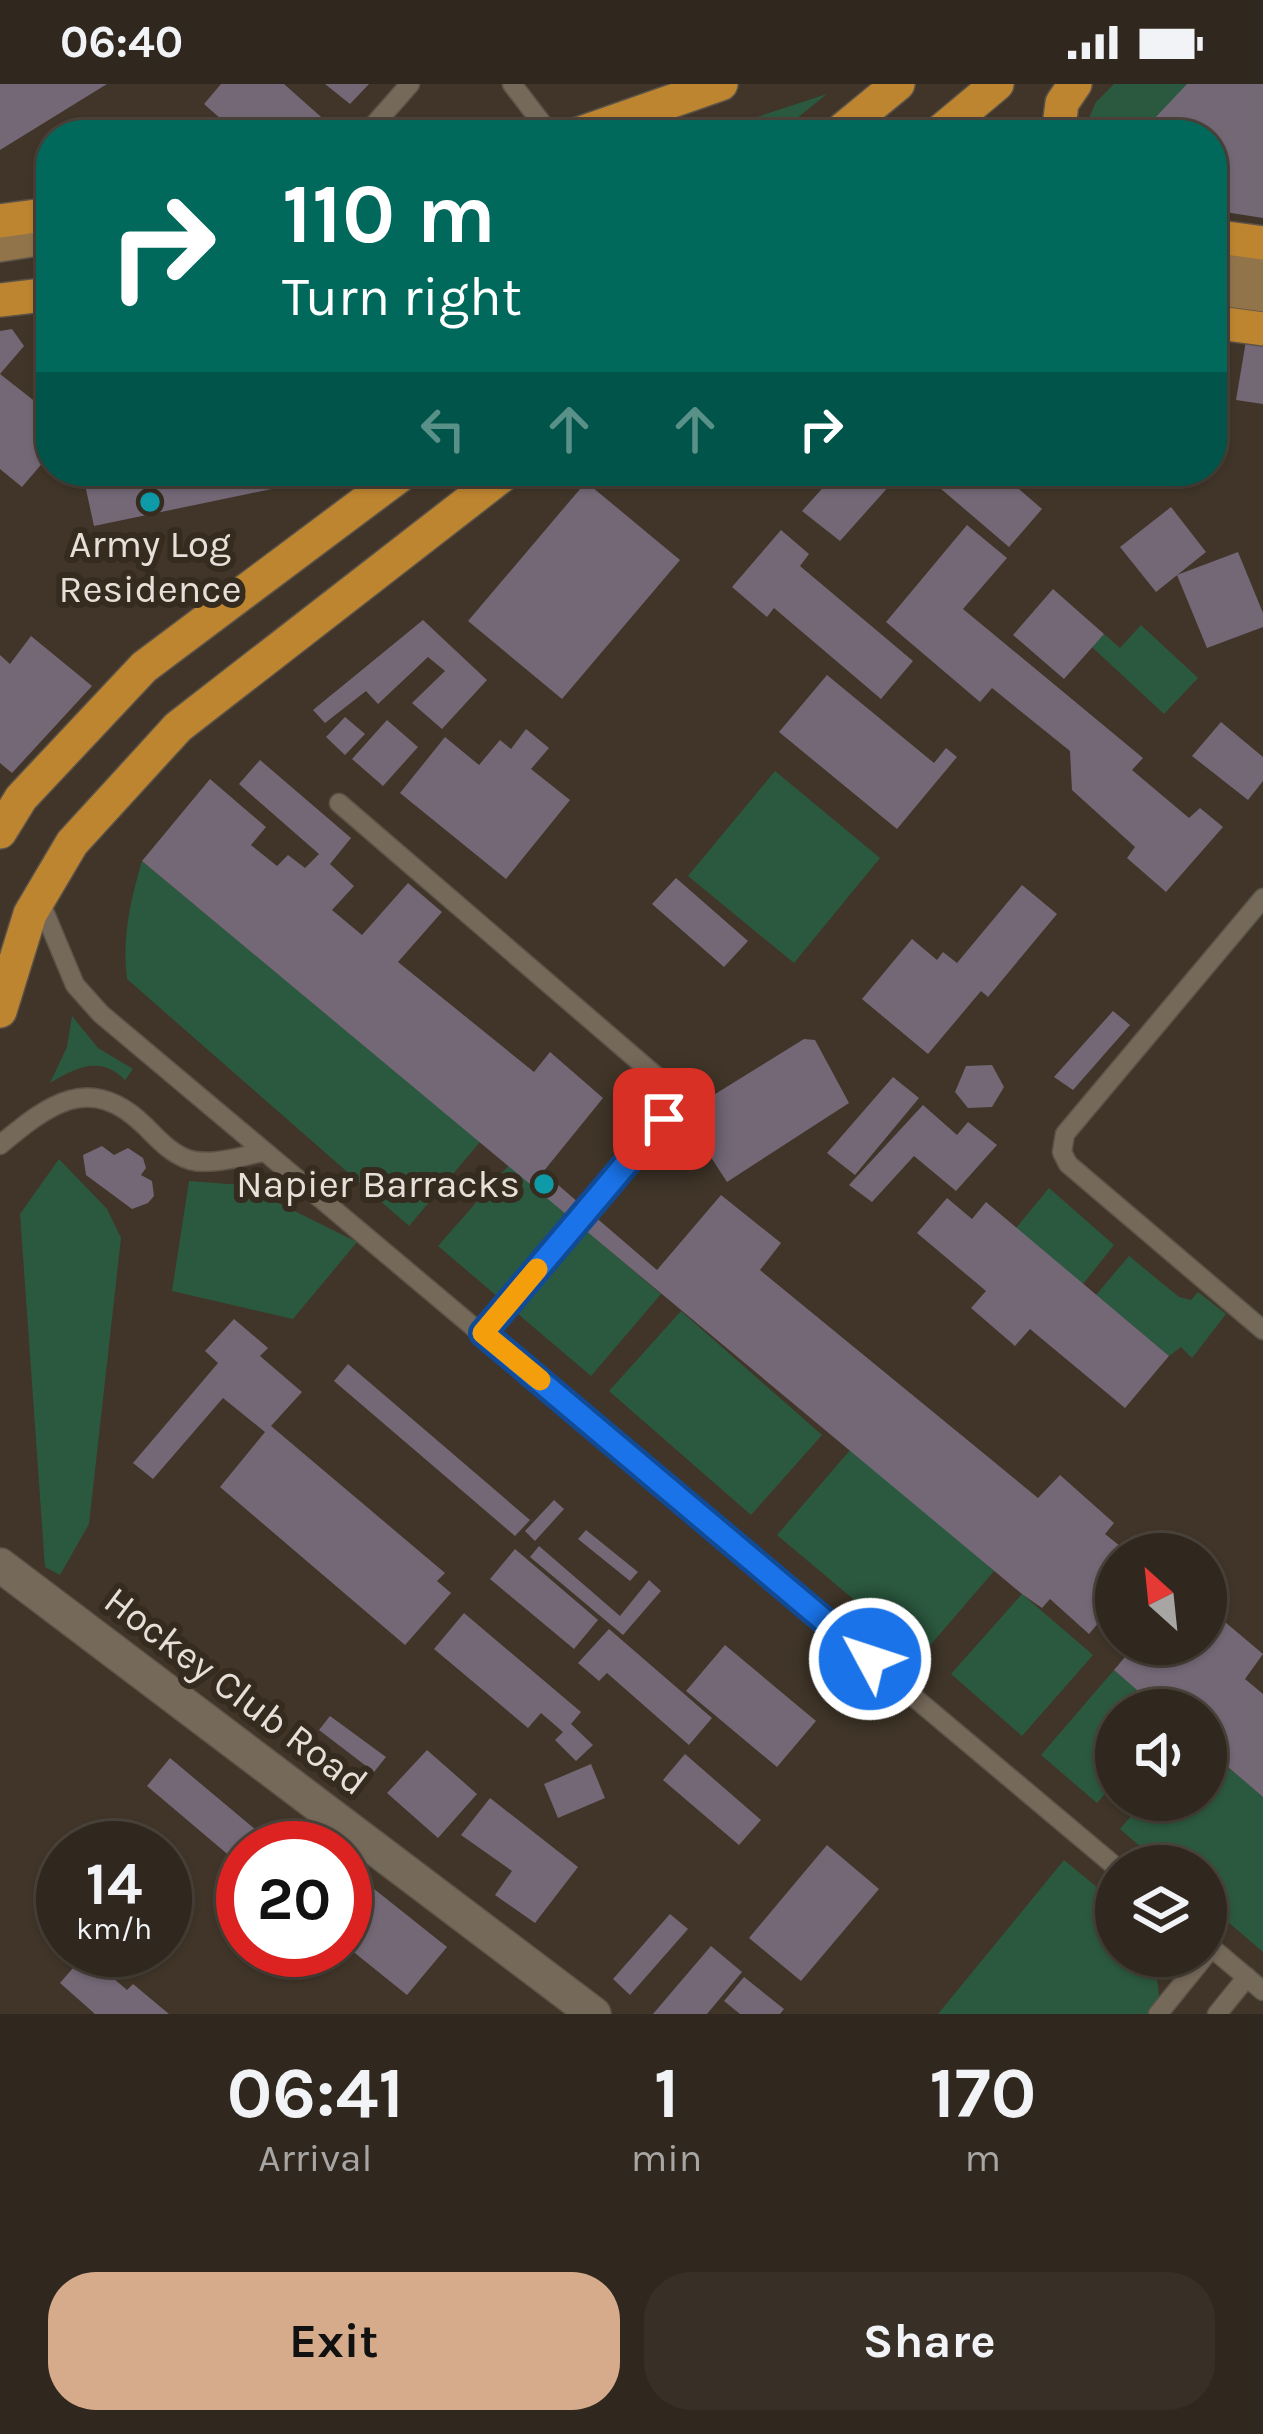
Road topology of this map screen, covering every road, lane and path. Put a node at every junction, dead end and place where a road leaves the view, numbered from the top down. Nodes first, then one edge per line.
1 (410, 84) edge
2 (512, 84) edge
3 (721, 84) edge
4 (898, 84) edge
5 (997, 84) edge
6 (1075, 84) edge
7 (378, 120) edge
8 (540, 120) edge
9 (618, 120) edge
10 (854, 120) edge
11 (954, 120) edge
12 (1060, 120) edge
13 (36, 216) edge
14 (0, 221) edge
15 (1227, 238) edge
16 (36, 239) edge
17 (1263, 243) edge
18 (0, 245) edge
19 (36, 262) edge
20 (0, 266) edge
21 (1227, 266) edge
22 (1263, 272) edge
23 (1227, 290) edge
24 (1263, 295) edge
25 (36, 296) edge
26 (0, 300) edge
27 (1227, 324) edge
28 (1263, 329) edge
29 (386, 486) edge
30 (489, 486) edge
31 (339, 802) dead end
32 (0, 832) edge
33 (1263, 898) edge
34 (39, 899) junction
35 (0, 1011) edge
36 (0, 1145) edge
37 (264, 1152) junction
38 (1263, 1330) edge
39 (483, 1333) junction
40 (0, 1565) edge
41 (1095, 1849) edge
42 (1227, 1964) edge
43 (1187, 1977) edge
44 (1247, 1977) junction
45 (1263, 1991) edge
46 (594, 2014) edge
47 (1158, 2014) edge
48 (1217, 2014) edge

1 - 7 lane
2 - 8 lane
3 - 9 highway
4 - 10 highway
5 - 11 highway
6 - 12 highway
13 - 14 highway
15 - 17 highway
16 - 18 main road
19 - 20 main road
21 - 22 main road
23 - 24 main road
25 - 26 highway
27 - 28 highway
29 - 32 highway
30 - 34 highway
31 - 39 lane
33 - 38 lane
34 - 35 highway
34 - 37 lane
36 - 37 lane
37 - 39 lane
39 - 41 lane
40 - 46 street, Hockey Club Road
42 - 44 lane
43 - 47 lane
44 - 45 lane
44 - 48 lane

